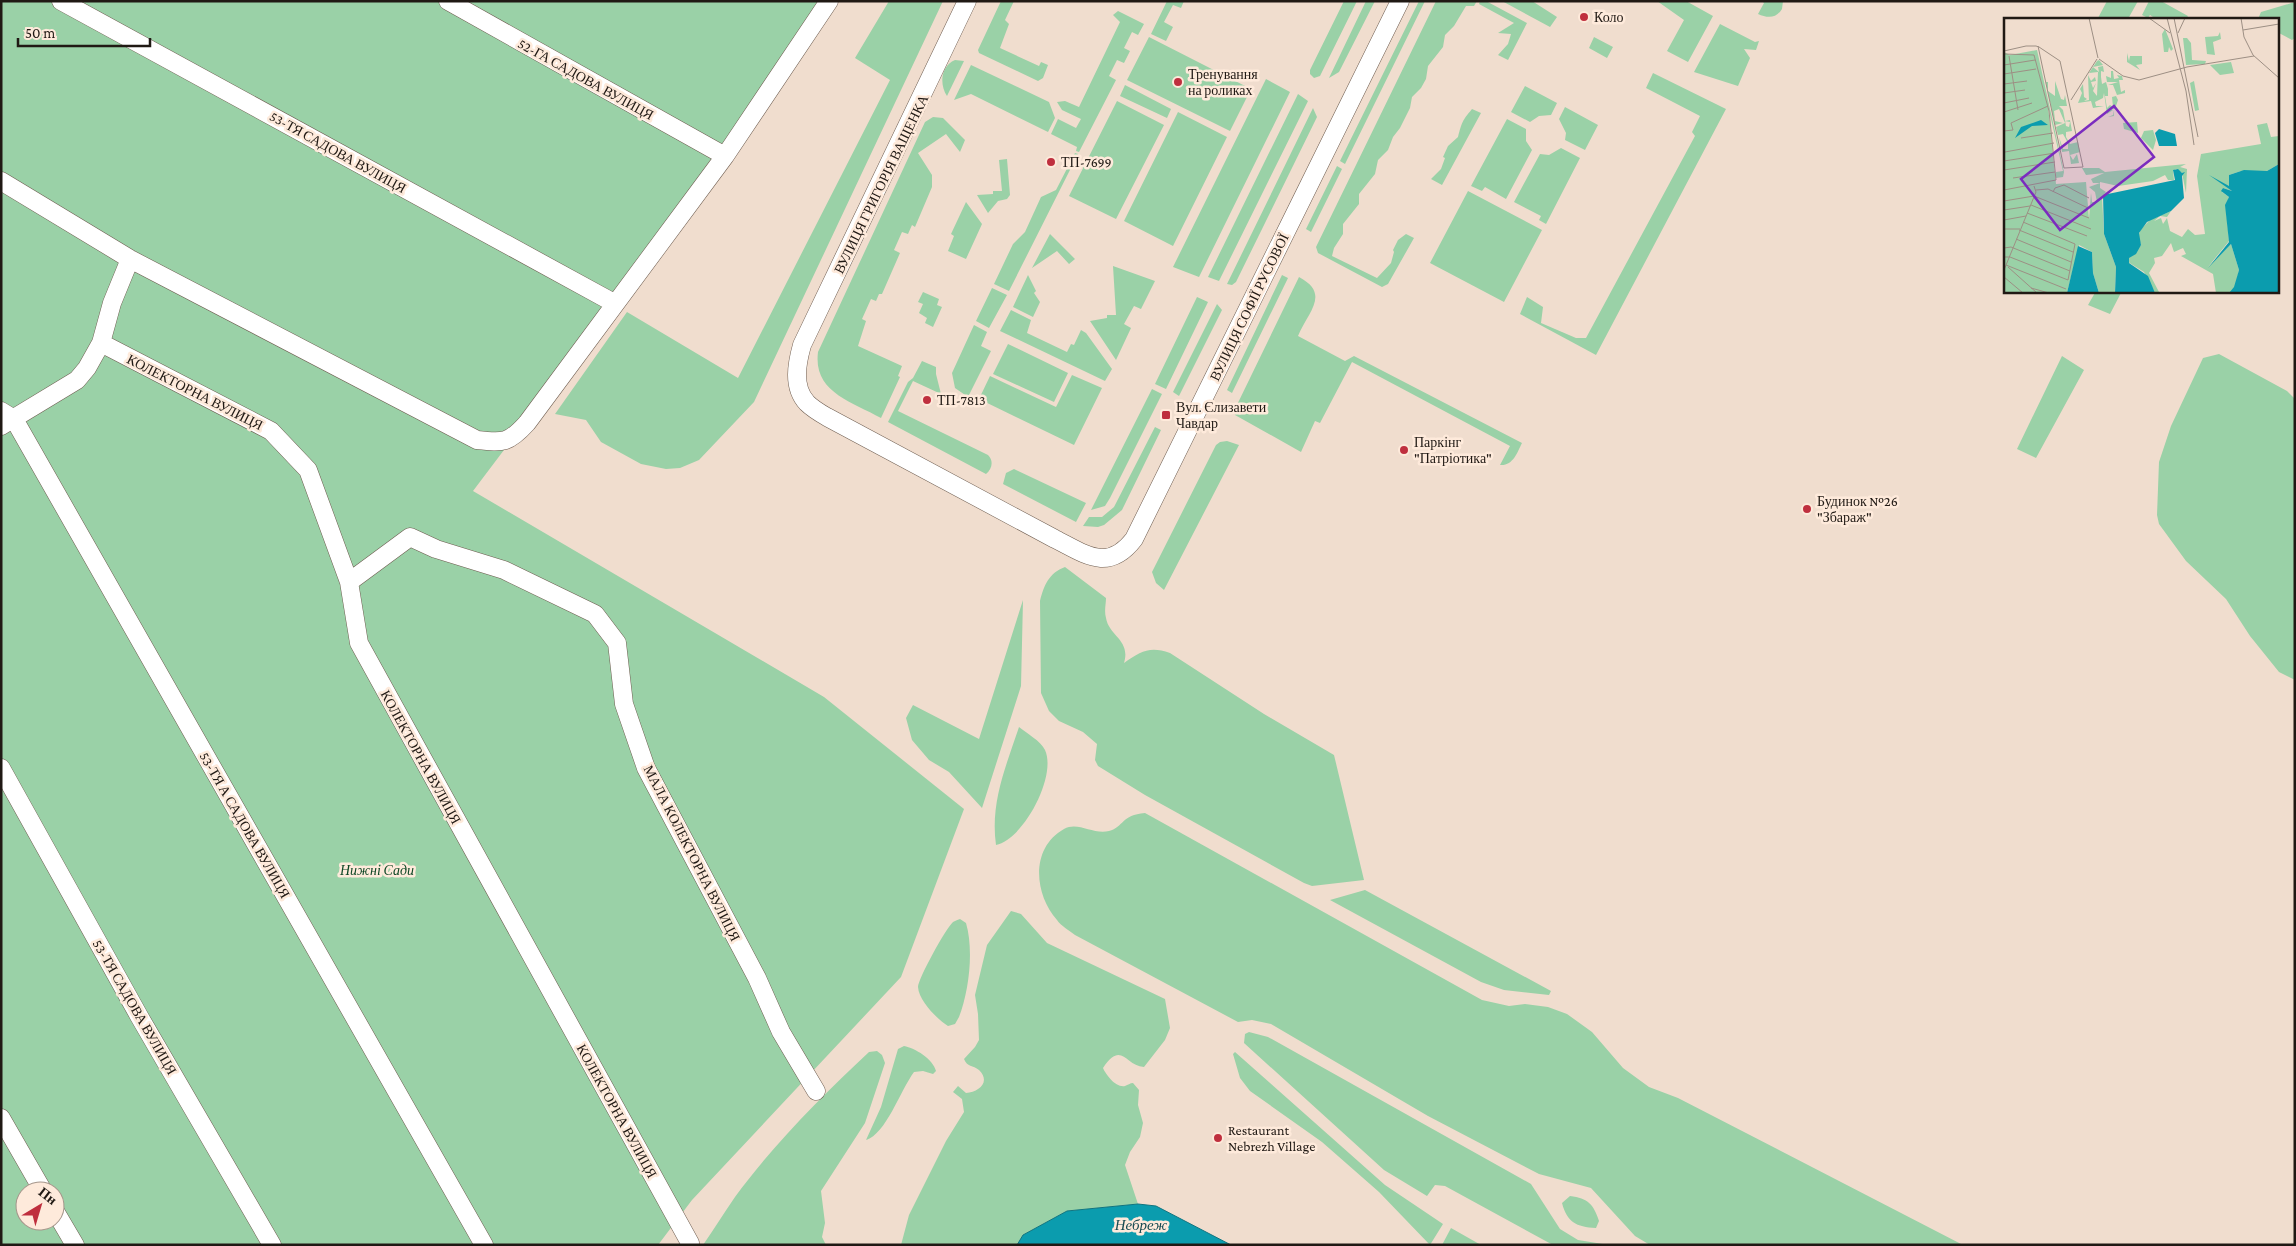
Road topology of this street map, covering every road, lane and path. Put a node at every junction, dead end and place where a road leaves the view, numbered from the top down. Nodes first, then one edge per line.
1 (61, 1) edge
2 (448, 1) edge
3 (967, 1) edge
4 (1400, 1) edge
5 (825, 3) edge
6 (725, 156) junction
7 (1, 181) edge
8 (130, 259) junction
9 (614, 303) junction
10 (101, 343) junction
11 (797, 366) joint
12 (5, 419) edge
13 (349, 582) junction
14 (1, 768) edge
15 (816, 1091) dead end
16 (1, 1118) edge
17 (38, 1181) edge
18 (65, 1228) edge
19 (690, 1244) edge
20 (75, 1245) edge
21 (272, 1245) edge
22 (484, 1245) edge

1 - 9 street, 53-ТЯ САДОВА ВУЛИЦЯ
2 - 6 street, 52-ГА САДОВА ВУЛИЦЯ
3 - 11 street, ВУЛИЦЯ ГРИГОРІЯ ВАЩЕНКА
4 - 11 street, ВУЛИЦЯ СОФІЇ РУСОВОЇ
5 - 6 street
6 - 9 street
7 - 8 street
8 - 9 street
8 - 10 street
10 - 12 street
10 - 13 street, КОЛЕКТОРНА ВУЛИЦЯ
12 - 22 street, 53-ТЯ А САДОВА ВУЛИЦЯ
13 - 15 street, МАЛА КОЛЕКТОРНА ВУЛИЦЯ
13 - 19 street, КОЛЕКТОРНА ВУЛИЦЯ
14 - 21 street, 53-ТЯ САДОВА ВУЛИЦЯ
16 - 17 street
18 - 20 street

